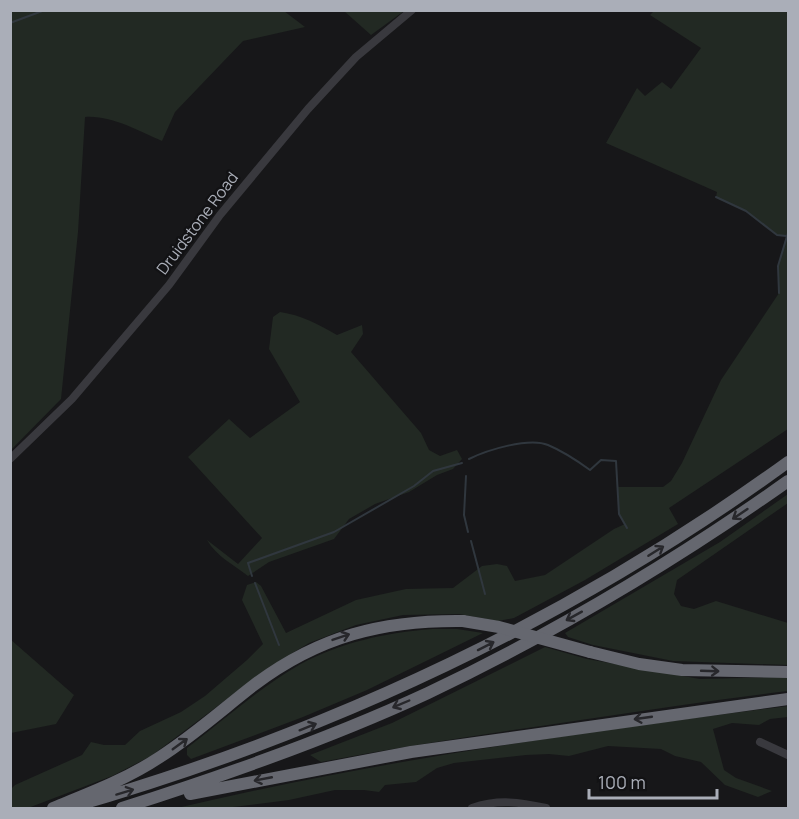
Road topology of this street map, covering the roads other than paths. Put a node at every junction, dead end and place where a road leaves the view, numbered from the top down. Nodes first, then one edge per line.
1 (412, 10) edge
2 (10, 459) edge
3 (789, 462) edge
4 (789, 481) edge
5 (789, 672) edge
6 (789, 699) edge
7 (760, 742) dead end
8 (789, 755) edge
9 (53, 808) edge
10 (68, 808) edge
11 (122, 808) edge
12 (128, 808) edge
13 (472, 808) edge
14 (546, 808) edge

1 - 2 street, Druidstone Road
10 -> 3 highway
4 -> 11 highway
9 -> 5 highway, bridge
6 -> 12 highway
7 - 8 street
13 - 14 street

